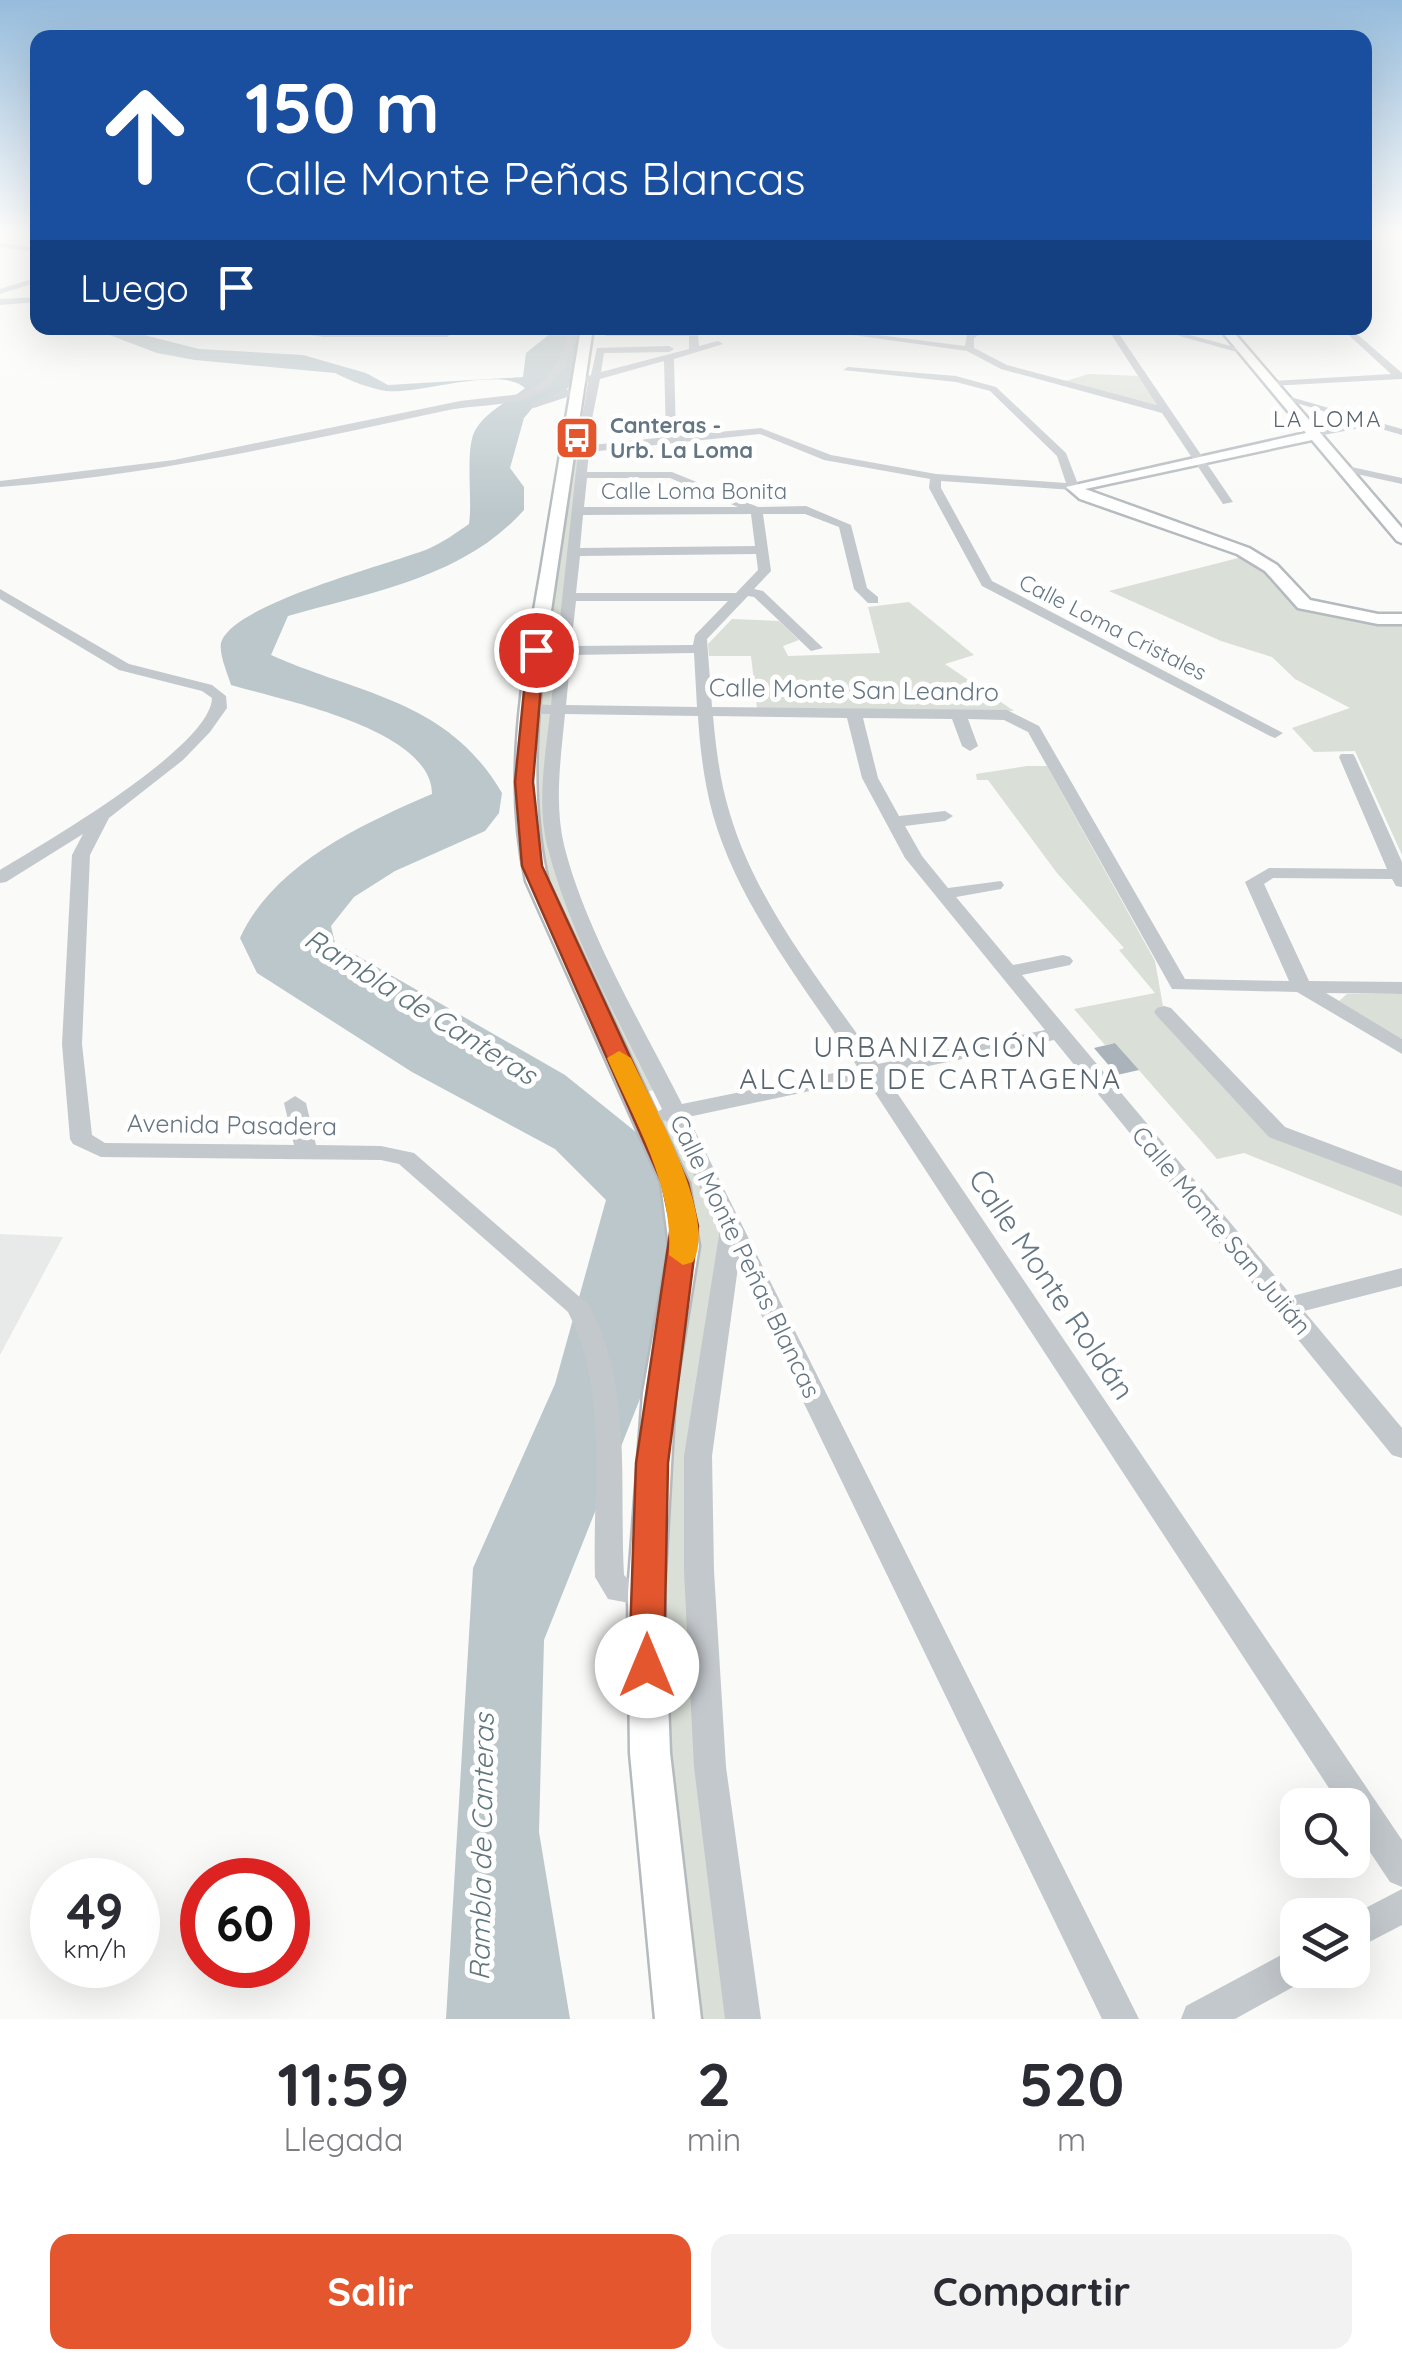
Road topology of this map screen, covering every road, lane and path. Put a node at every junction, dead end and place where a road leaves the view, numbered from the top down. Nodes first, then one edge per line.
1 (451, 335) edge
2 (572, 335) edge
3 (586, 335) edge
4 (694, 335) edge
5 (859, 335) edge
6 (974, 335) edge
7 (1116, 335) edge
8 (1181, 335) edge
9 (1230, 335) edge
10 (1353, 335) edge
11 (460, 342) dead end
12 (718, 344) dead end
13 (969, 350) junction
14 (1244, 351) junction
15 (690, 352) junction
16 (669, 358) junction
17 (848, 370) dead end
18 (1401, 376) edge
19 (586, 382) junction
20 (1272, 384) junction
21 (1284, 396) junction
22 (534, 405) dead end
23 (1315, 406) junction
24 (1295, 409) junction
25 (1168, 411) junction
26 (1402, 418) edge
27 (1370, 423) junction
28 (586, 424) dead end
29 (1402, 432) edge
30 (1317, 434) junction
31 (671, 438) junction
32 (578, 446) junction
33 (1198, 460) junction
34 (1347, 468) junction
35 (581, 475) junction
36 (936, 477) junction
37 (1402, 481) edge
38 (0, 484) edge
39 (1072, 487) junction
40 (1227, 502) dead end
41 (756, 510) junction
42 (577, 511) junction
43 (1402, 538) edge
44 (762, 550) junction
45 (573, 552) junction
46 (0, 593) edge
47 (742, 594) junction
48 (568, 597) junction
49 (873, 600) dead end
50 (1402, 619) edge
51 (816, 648) dead end
52 (701, 649) junction
53 (536, 650) junction
54 (562, 650) junction
55 (555, 708) junction
56 (529, 709) junction
57 (704, 711) junction
58 (854, 713) junction
59 (958, 714) junction
60 (1275, 733) dead end
61 (970, 746) dead end
62 (1347, 757) dead end
63 (102, 815) junction
64 (945, 816) dead end
65 (892, 822) junction
66 (1400, 877) edge
67 (0, 878) edge
68 (996, 885) dead end
69 (943, 894) junction
70 (1063, 961) dead end
71 (1008, 972) junction
72 (1302, 987) junction
73 (1402, 988) edge
74 (1164, 1012) dead end
75 (1058, 1034) junction
76 (1402, 1048) edge
77 (872, 1072) junction
78 (295, 1103) dead end
79 (661, 1116) junction
80 (307, 1152) junction
81 (1402, 1179) edge
82 (732, 1228) junction
83 (1402, 1277) edge
84 (1286, 1307) junction
85 (1402, 1447) edge
86 (646, 1593) junction
87 (1402, 1870) edge
88 (1402, 1906) edge
89 (1370, 1924) edge
90 (1280, 1974) edge
91 (678, 2019) edge
92 (743, 2019) edge
93 (1121, 2019) edge
94 (1199, 2019) edge

1 - 11 street
2 - 38 street
3 - 19 main road
4 - 15 street
5 - 13 street
6 - 13 street
7 - 25 street
8 - 14 street
9 - 14 main road
10 - 18 street
12 - 15 street
13 - 25 street
14 - 20 main road
15 - 16 street
15 - 19 street
16 - 19 street
16 - 31 street
17 - 39 street
18 - 20 street
19 - 22 street
19 - 28 street
19 - 32 main road
20 - 21 main road
21 - 23 street
21 - 24 main road
23 - 24 street
23 - 27 street
24 - 30 main road
25 - 33 street
26 - 27 street
27 - 29 street
27 - 30 street
30 - 33 main road
30 - 34 main road
31 - 32 street
31 - 36 street
32 - 35 street, Calle Monte Peñas Blancas
32 - 53 main road, Calle Monte Peñas Blancas
33 - 39 main road
33 - 40 street
34 - 37 street
34 - 43 main road
35 - 41 street
35 - 42 street, Calle Monte Peñas Blancas
36 - 39 street
36 - 60 street, Calle Loma Cristales
39 - 50 main road
41 - 42 street, Calle Loma Bonita
41 - 44 street
41 - 49 street, Calle Loma Bonita
42 - 45 street, Calle Monte Peñas Blancas
44 - 45 street
44 - 47 street
45 - 48 street, Calle Monte Peñas Blancas
46 - 63 street, Avenida Pasadera
47 - 48 street
47 - 51 street
47 - 52 street
48 - 54 street, Calle Monte Peñas Blancas
52 - 54 street
52 - 57 street, Calle Monte Roldán
53 - 54 street
53 - 56 main road, Calle Monte Peñas Blancas
54 - 55 street, Calle Monte Peñas Blancas
55 - 56 street, Calle Monte San Leandro
55 - 57 street, Calle Monte San Leandro
55 - 79 street, Calle Monte Peñas Blancas
56 - 79 main road, Calle Monte Peñas Blancas
57 - 58 street, Calle Monte San Leandro
57 - 77 street, Calle Monte Roldán
58 - 59 street, Calle Monte San Leandro
58 - 65 street, Calle Monte San Julián
59 - 61 street
59 - 72 street, Calle Monte San Leandro
62 - 66 street
63 - 67 street
63 - 80 street, Avenida Pasadera
64 - 65 street
65 - 69 street, Calle Monte San Julián
66 - 72 street
68 - 69 street
69 - 71 street, Calle Monte San Julián
70 - 71 street
71 - 75 street, Calle Monte San Julián
72 - 73 street
72 - 76 street
74 - 81 street
75 - 77 street
75 - 84 street, Calle Monte San Julián
77 - 79 street
77 - 87 street, Calle Monte Roldán
78 - 80 street
79 - 82 street, Calle Monte Peñas Blancas
79 - 86 main road, Calle Monte Peñas Blancas
80 - 86 street, Avenida Pasadera
82 - 92 street
82 - 93 street, Calle Monte Peñas Blancas
83 - 84 street
84 - 85 street, Calle Monte San Julián
86 - 91 main road, Calle Monte Peñas Blancas
88 - 89 street
90 - 94 street

